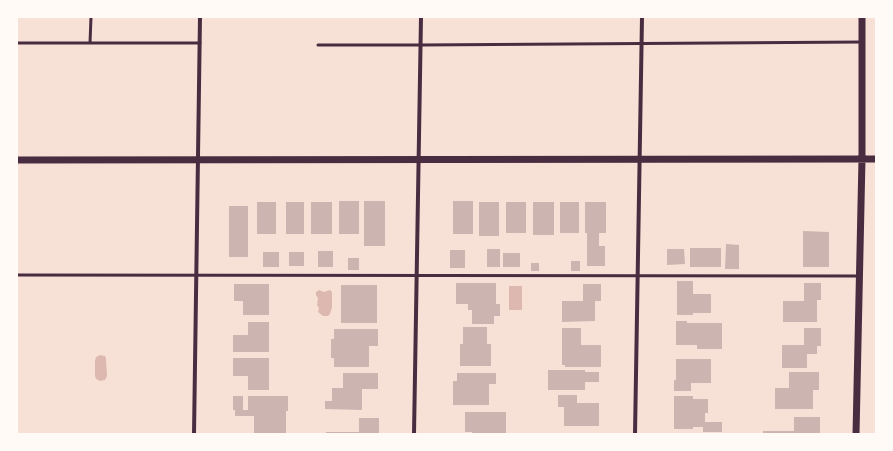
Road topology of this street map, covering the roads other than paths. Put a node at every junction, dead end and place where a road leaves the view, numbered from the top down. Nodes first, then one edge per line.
1 (91, 17) edge
2 (200, 17) edge
3 (421, 17) edge
4 (642, 17) edge
5 (862, 17) edge
6 (862, 42) junction
7 (17, 43) edge
8 (90, 43) junction
9 (200, 43) junction
10 (642, 43) junction
11 (318, 45) dead end
12 (421, 45) junction
13 (862, 159) junction
14 (876, 159) edge
15 (17, 160) edge
16 (198, 160) junction
17 (419, 160) junction
18 (640, 160) junction
19 (17, 275) edge
20 (196, 275) junction
21 (417, 275) junction
22 (638, 276) junction
23 (859, 276) junction
24 (194, 434) edge
25 (414, 434) edge
26 (635, 434) edge
27 (856, 434) edge

1 - 8 lane
2 - 9 street
3 - 12 street
4 - 10 street
5 - 6 street
6 - 10 lane
6 - 13 street
7 - 8 lane
8 - 9 lane
9 - 16 street
10 - 12 lane
10 - 18 street
11 - 12 lane
12 - 17 street
13 - 14 street
13 - 18 street
13 - 23 street
15 - 16 street
16 - 17 street
16 - 20 street
17 - 18 street
17 - 21 street
18 - 22 street
19 - 20 lane
20 - 21 lane
20 - 24 street
21 - 22 lane
21 - 25 street
22 - 23 lane
22 - 26 street
23 - 27 street

